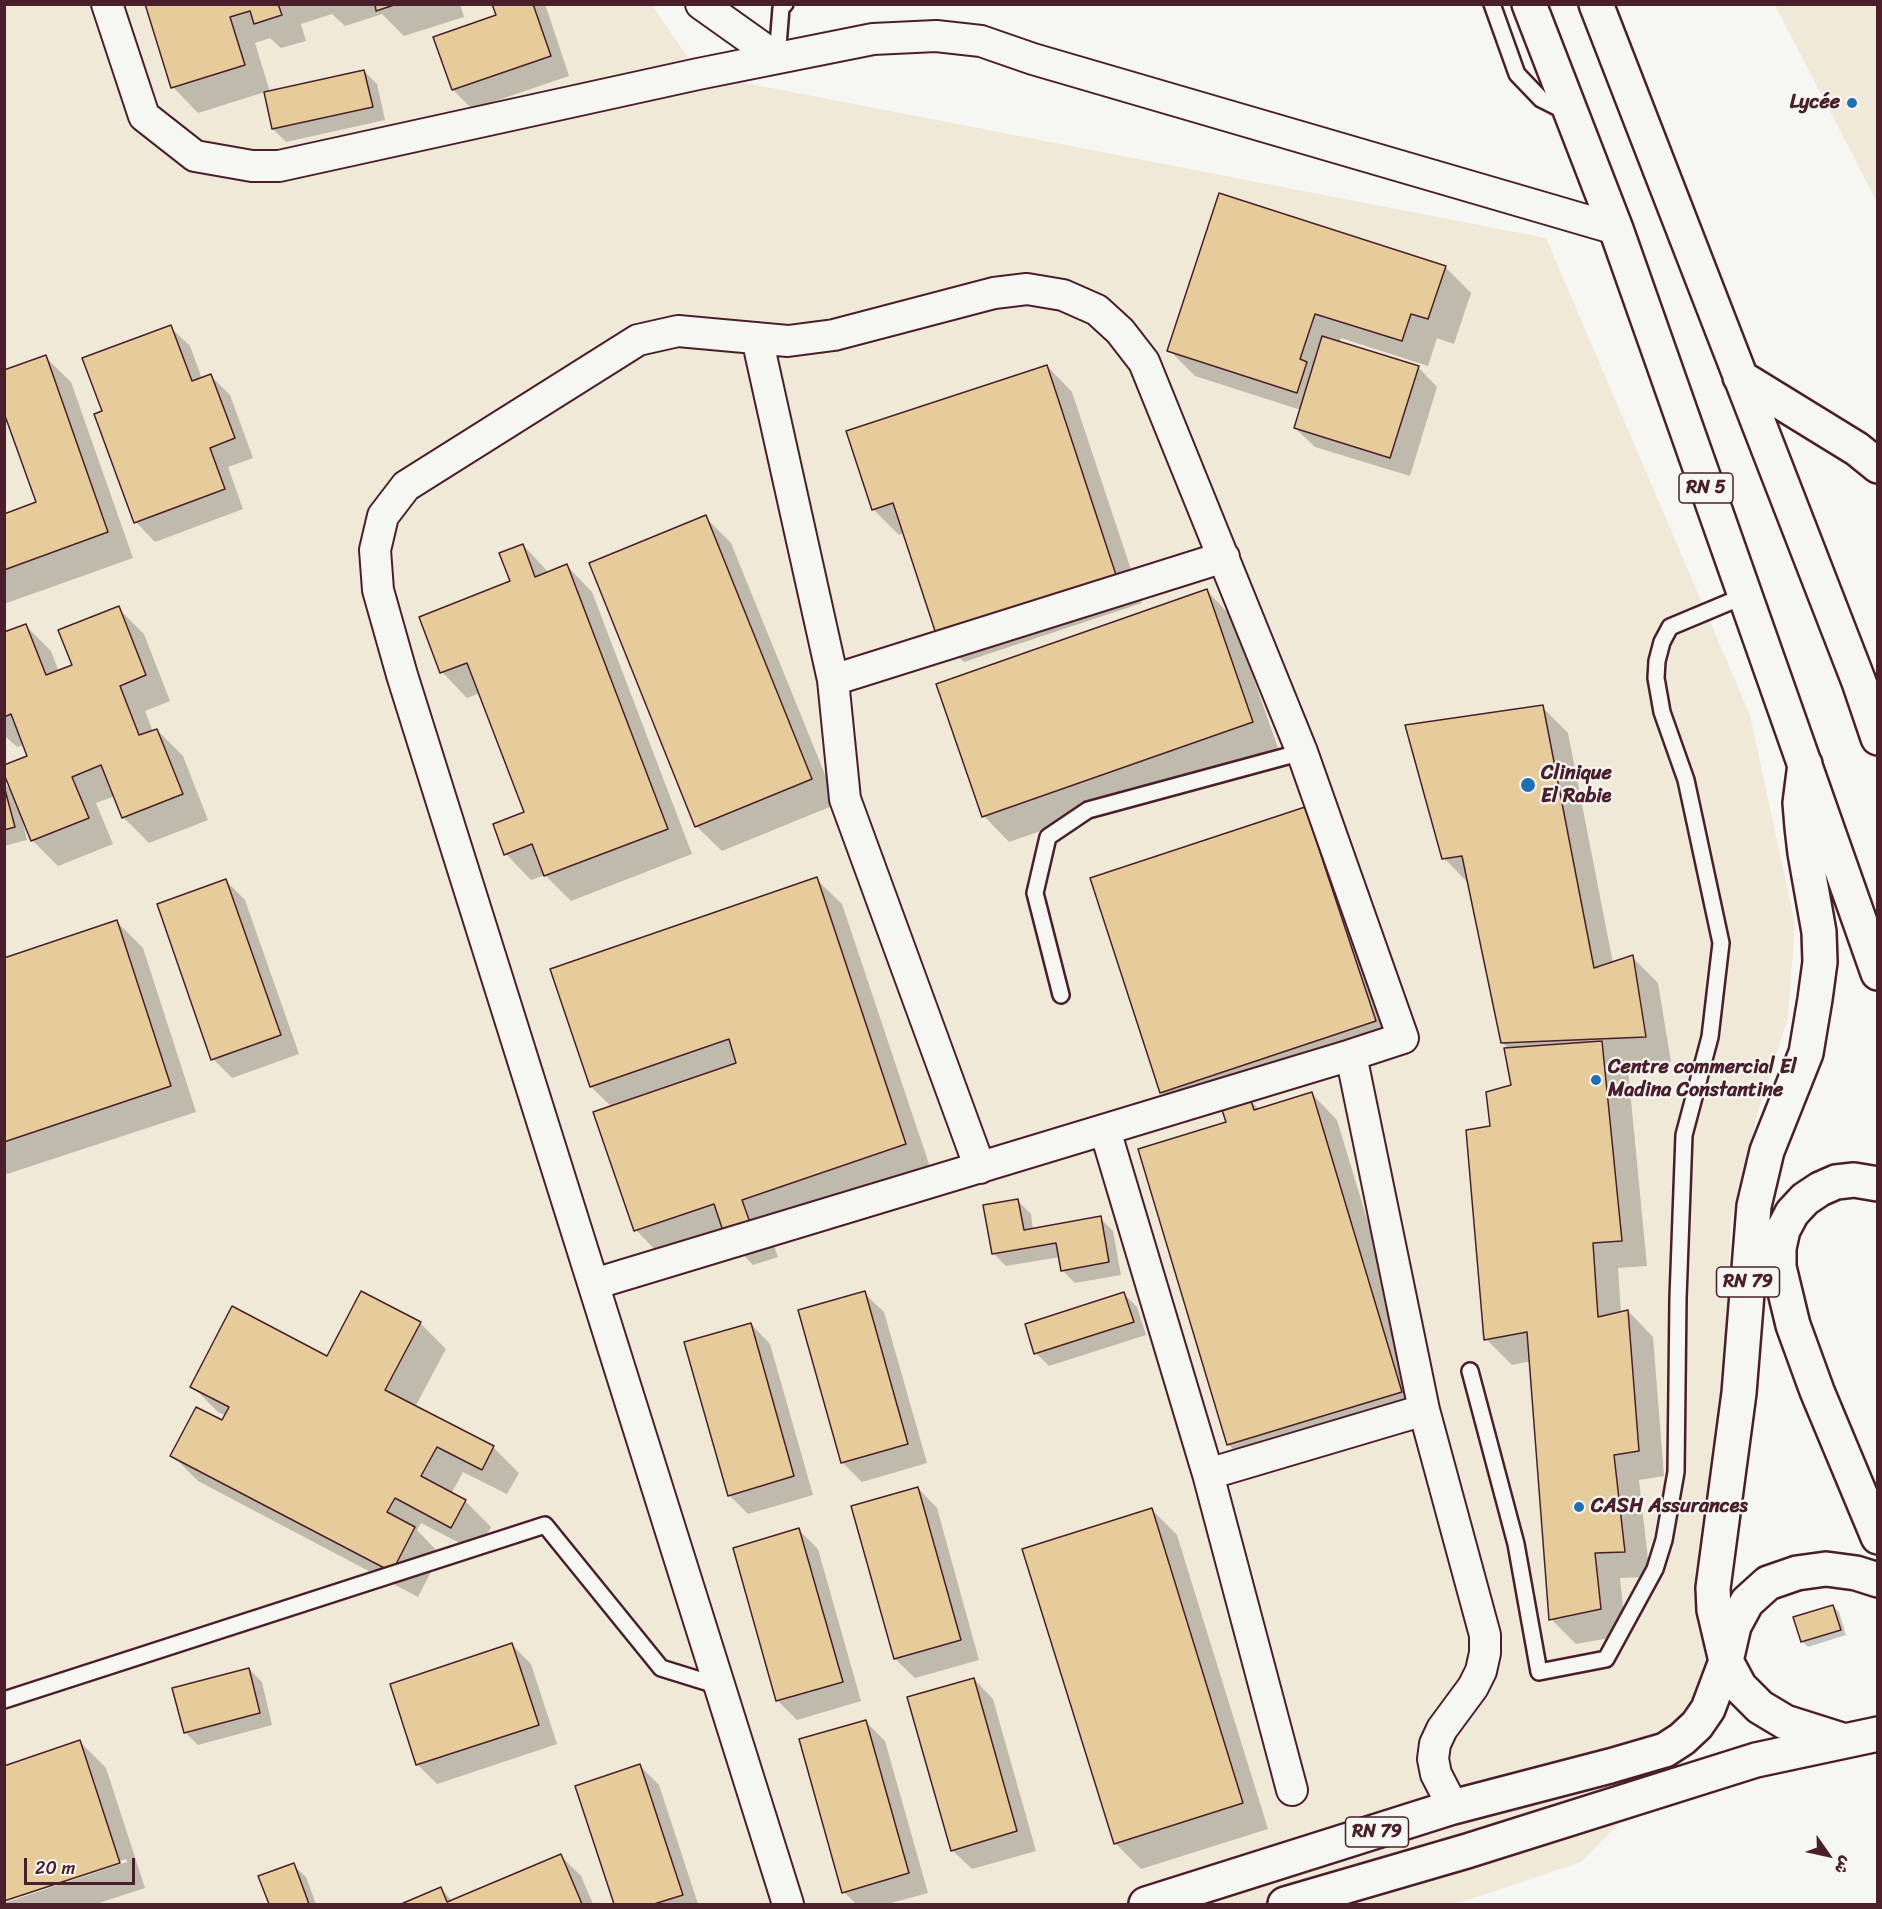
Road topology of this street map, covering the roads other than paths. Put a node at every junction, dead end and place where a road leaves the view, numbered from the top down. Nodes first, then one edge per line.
1 (107, 4) edge
2 (701, 4) edge
3 (1492, 4) edge
4 (1529, 4) edge
5 (1596, 4) edge
6 (782, 6) edge
7 (777, 58) junction
8 (1572, 115) junction
9 (1616, 229) junction
10 (757, 338) junction
11 (1740, 377) junction
12 (1878, 466) edge
13 (1224, 557) junction
14 (1744, 596) junction
15 (1868, 679) edge
16 (833, 680) junction
17 (1878, 738) edge
18 (1302, 752) junction
19 (1805, 764) junction
20 (1878, 973) edge
21 (1061, 995) dead end
22 (1351, 1055) junction
23 (1105, 1130) junction
24 (980, 1168) junction
25 (1878, 1184) edge
26 (594, 1284) junction
27 (1470, 1371) dead end
28 (1424, 1410) junction
29 (1208, 1474) junction
30 (1878, 1538) edge
31 (1878, 1580) edge
32 (1726, 1661) junction
33 (719, 1686) junction
34 (4, 1700) edge
35 (1878, 1734) edge
36 (1842, 1740) junction
37 (1292, 1790) dead end
38 (1453, 1808) junction
39 (788, 1905) edge
40 (1146, 1905) edge
41 (1285, 1905) edge

1 - 7 street
2 - 7 street
3 - 8 lane
4 - 8 highway, RN 5
5 - 11 highway
6 - 7 lane
7 - 9 street
8 - 9 highway, RN 5
9 - 14 highway, RN 5
10 - 13 street
10 - 16 street
10 - 26 street
11 - 12 highway
11 - 15 highway
13 - 16 street
13 - 18 street
14 - 19 highway, RN 5
14 - 27 lane
15 - 17 highway
16 - 24 street
18 - 21 lane
18 - 22 street
19 - 20 highway, RN 5
19 - 32 highway, RN 79
22 - 23 street
22 - 28 street
23 - 24 street
23 - 29 street
24 - 26 street
25 - 30 highway, RN 79
26 - 33 street
28 - 29 street
28 - 38 street
29 - 37 street
31 - 32 highway, RN 79
32 - 36 highway, RN 79
32 - 38 highway, RN 79
33 - 34 lane
33 - 39 street
35 - 36 highway, RN 79
36 - 41 highway, RN 79
38 - 40 highway, RN 79

